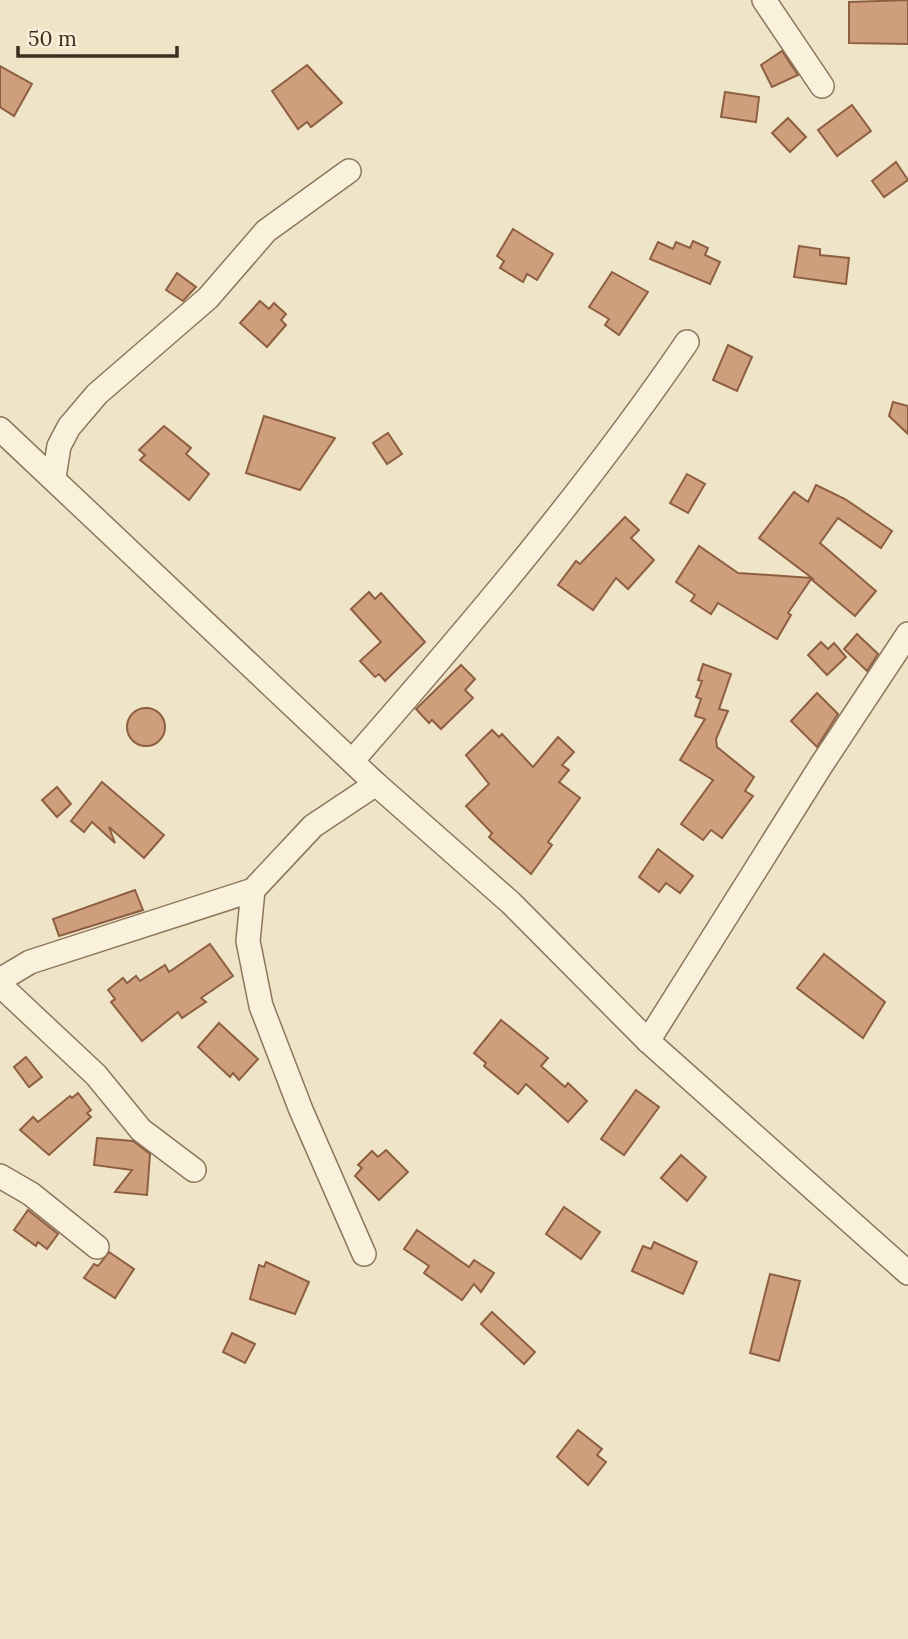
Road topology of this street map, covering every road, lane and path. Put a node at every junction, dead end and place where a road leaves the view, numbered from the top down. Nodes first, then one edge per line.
1 (764, 0) edge
2 (822, 86) dead end
3 (349, 171) dead end
4 (687, 342) dead end
5 (0, 429) edge
6 (54, 477) junction
7 (908, 634) edge
8 (353, 760) junction
9 (376, 784) junction
10 (253, 890) junction
11 (0, 982) edge
12 (648, 1041) junction
13 (194, 1170) dead end
14 (0, 1176) edge
15 (97, 1247) dead end
16 (364, 1254) dead end
17 (908, 1273) edge

1 - 2 street
3 - 6 street
4 - 8 street
5 - 6 street
6 - 8 street
7 - 12 street
8 - 9 street
9 - 10 street
9 - 12 street
10 - 11 street
10 - 16 street
11 - 13 street
12 - 17 street
14 - 15 street

